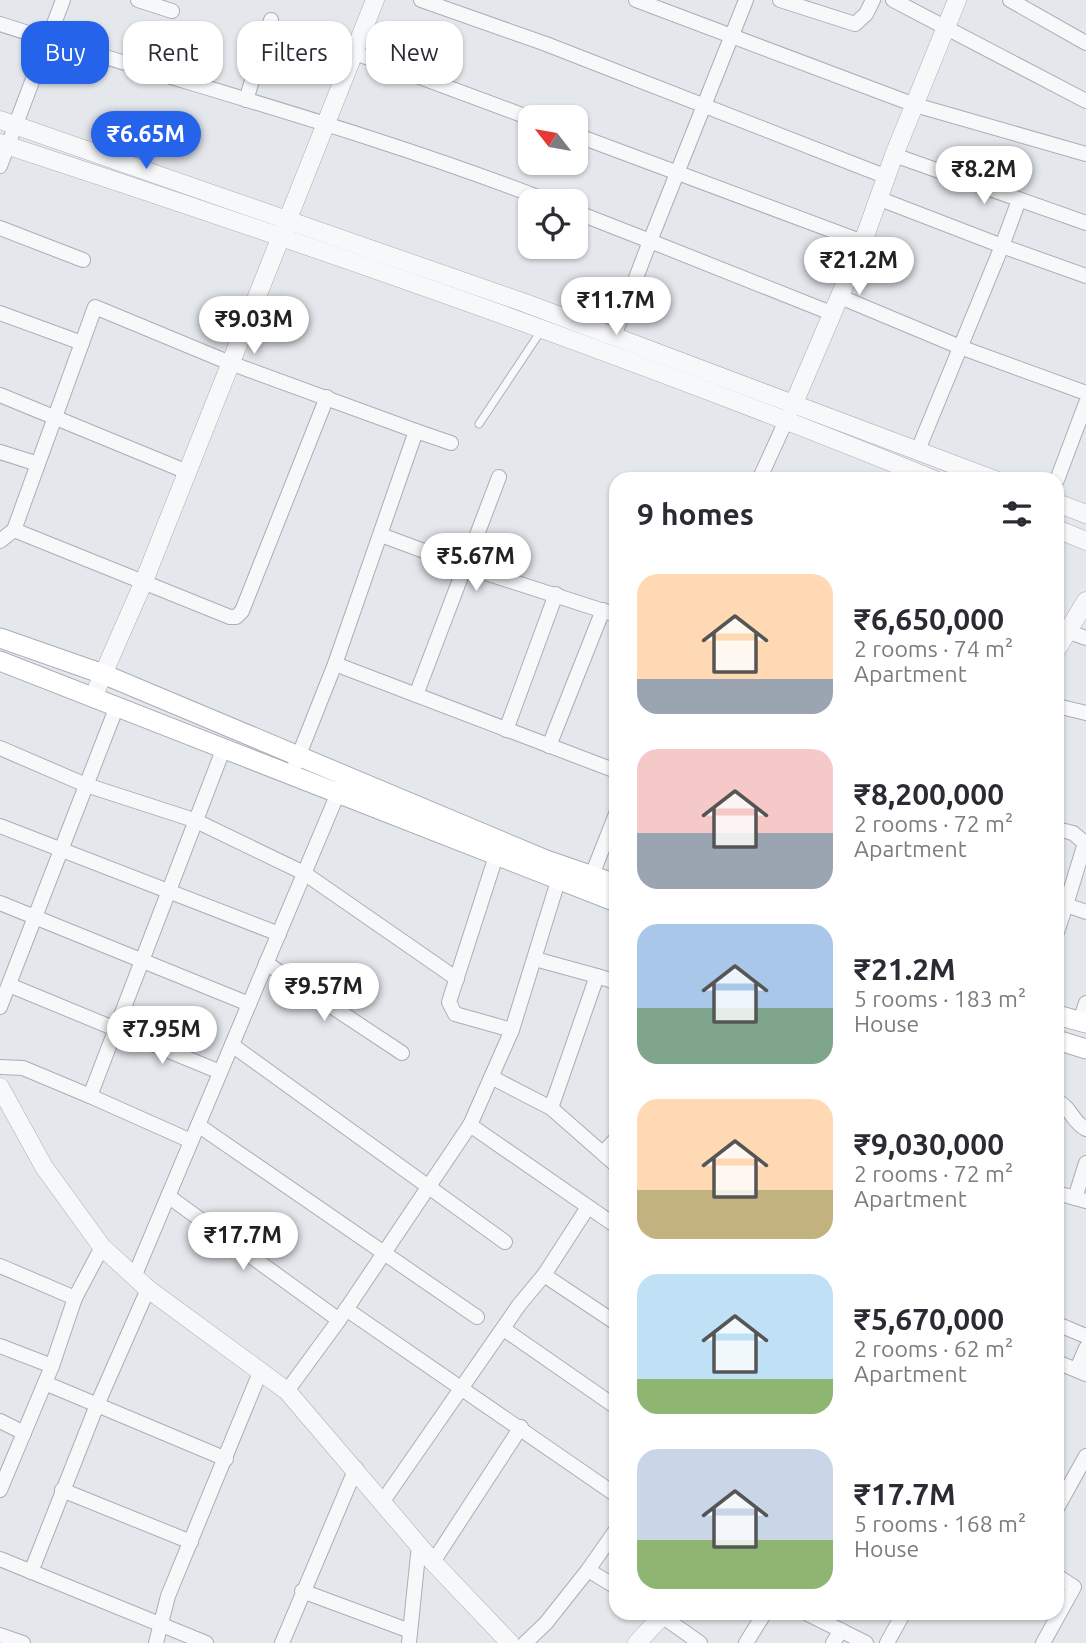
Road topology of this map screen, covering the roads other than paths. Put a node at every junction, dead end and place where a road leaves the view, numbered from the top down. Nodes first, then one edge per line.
1 (63, 0) edge
2 (138, 0) edge
3 (375, 0) edge
4 (421, 0) edge
5 (636, 0) edge
6 (746, 0) edge
7 (780, 0) edge
8 (873, 0) edge
9 (893, 0) edge
10 (957, 0) edge
11 (1010, 0) edge
12 (172, 11) dead end
13 (271, 20) dead end
14 (54, 21) edge
15 (0, 24) edge
16 (944, 27) junction
17 (21, 31) edge
18 (731, 36) junction
19 (1086, 43) edge
20 (355, 53) junction
21 (109, 58) edge
22 (26, 84) edge
23 (246, 100) junction
24 (1086, 101) edge
25 (704, 105) junction
26 (915, 105) junction
27 (518, 114) edge
28 (8, 122) edge
29 (324, 125) junction
30 (588, 139) edge
31 (4, 144) edge
32 (1086, 153) edge
33 (894, 155) junction
34 (0, 166) edge
35 (678, 173) junction
36 (887, 177) junction
37 (518, 190) edge
38 (880, 199) junction
39 (1019, 200) junction
40 (588, 217) edge
41 (1086, 223) edge
42 (284, 227) junction
43 (0, 228) edge
44 (650, 241) junction
45 (863, 242) junction
46 (1002, 246) junction
47 (83, 260) dead end
48 (1086, 276) edge
49 (834, 304) junction
50 (0, 313) edge
51 (543, 329) junction
52 (614, 336) junction
53 (82, 343) junction
54 (960, 347) junction
55 (230, 363) junction
56 (1086, 393) edge
57 (0, 395) edge
58 (327, 397) junction
59 (1086, 403) edge
60 (794, 404) junction
61 (55, 418) junction
62 (787, 422) junction
63 (480, 424) dead end
64 (416, 431) junction
65 (451, 443) dead end
66 (918, 450) junction
67 (0, 452) edge
68 (38, 464) junction
69 (185, 471) junction
70 (763, 472) edge
71 (915, 472) edge
72 (974, 472) edge
73 (1060, 472) edge
74 (499, 477) dead end
75 (1064, 506) edge
76 (1086, 514) edge
77 (14, 530) junction
78 (1064, 532) edge
79 (380, 535) junction
80 (0, 541) edge
81 (1086, 541) edge
82 (467, 568) junction
83 (144, 581) junction
84 (556, 594) junction
85 (1086, 601) edge
86 (609, 613) edge
87 (609, 615) edge
88 (0, 638) edge
89 (1066, 640) edge
90 (335, 664) junction
91 (2, 666) edge
92 (103, 674) junction
93 (93, 695) junction
94 (416, 695) junction
95 (117, 706) junction
96 (1064, 708) edge
97 (1086, 713) edge
98 (506, 730) junction
99 (549, 746) junction
100 (0, 748) edge
101 (223, 750) junction
102 (299, 755) junction
103 (609, 768) edge
104 (346, 775) junction
105 (290, 776) junction
106 (86, 785) junction
107 (337, 795) junction
108 (194, 820) junction
109 (0, 826) edge
110 (609, 832) edge
111 (1064, 832) edge
112 (61, 851) junction
113 (1084, 854) edge
114 (496, 856) junction
115 (304, 873) junction
116 (592, 875) junction
117 (558, 881) junction
118 (609, 881) edge
119 (167, 891) junction
120 (609, 899) edge
121 (0, 903) edge
122 (1066, 905) junction
123 (1064, 911) edge
124 (1086, 912) edge
125 (36, 917) junction
126 (279, 934) junction
127 (142, 958) junction
128 (535, 959) junction
129 (266, 963) junction
130 (597, 976) junction
131 (457, 979) junction
132 (609, 980) edge
133 (9, 985) junction
134 (249, 1003) junction
135 (0, 1007) edge
136 (1064, 1015) edge
137 (1084, 1016) edge
138 (117, 1028) junction
139 (512, 1031) junction
140 (1064, 1042) edge
141 (232, 1045) junction
142 (1086, 1049) edge
143 (402, 1053) dead end
144 (0, 1067) edge
145 (220, 1072) junction
146 (493, 1078) junction
147 (0, 1087) edge
148 (90, 1096) junction
149 (1064, 1105) edge
150 (551, 1108) junction
151 (198, 1125) junction
152 (470, 1125) junction
153 (1086, 1129) edge
154 (191, 1141) junction
155 (609, 1147) edge
156 (603, 1153) junction
157 (609, 1159) edge
158 (1086, 1163) edge
159 (428, 1186) junction
160 (1064, 1195) edge
161 (168, 1196) junction
162 (1081, 1200) edge
163 (589, 1207) junction
164 (609, 1221) edge
165 (505, 1242) dead end
166 (102, 1247) junction
167 (382, 1254) junction
168 (0, 1265) edge
169 (544, 1275) junction
170 (141, 1283) junction
171 (75, 1298) junction
172 (343, 1315) junction
173 (477, 1317) dead end
174 (609, 1317) edge
175 (1064, 1327) edge
176 (505, 1329) junction
177 (1086, 1336) edge
178 (0, 1346) edge
179 (1086, 1348) edge
180 (1064, 1365) edge
181 (52, 1366) junction
182 (261, 1370) junction
183 (1082, 1372) edge
184 (45, 1383) junction
185 (464, 1387) junction
186 (287, 1391) junction
187 (609, 1403) edge
188 (97, 1405) junction
189 (0, 1421) edge
190 (521, 1427) junction
191 (24, 1433) junction
192 (1086, 1456) edge
193 (226, 1459) junction
194 (356, 1468) junction
195 (0, 1490) edge
196 (62, 1490) junction
197 (609, 1490) edge
198 (1064, 1495) edge
199 (383, 1502) junction
200 (609, 1540) edge
201 (191, 1542) junction
202 (419, 1545) junction
203 (0, 1559) edge
204 (433, 1562) junction
205 (588, 1570) junction
206 (31, 1572) junction
207 (1064, 1580) edge
208 (609, 1583) edge
209 (1080, 1590) edge
210 (302, 1591) junction
211 (1064, 1613) edge
212 (657, 1620) edge
213 (670, 1620) edge
214 (760, 1620) edge
215 (816, 1620) edge
216 (900, 1620) edge
217 (1059, 1620) edge
218 (161, 1624) junction
219 (0, 1635) edge
220 (410, 1637) edge
221 (837, 1637) edge
222 (24, 1643) edge
223 (156, 1643) edge
224 (206, 1643) edge
225 (282, 1643) edge
226 (510, 1643) edge
227 (525, 1643) edge
228 (637, 1643) edge
229 (700, 1643) edge
230 (746, 1643) edge
231 (866, 1643) edge
232 (887, 1643) edge
233 (1043, 1643) edge

1 - 14 street
2 - 12 street
3 - 20 street
4 - 25 street
5 - 18 street
6 - 18 street
7 - 8 street
9 - 16 street
10 - 16 street
11 - 19 street
13 - 23 street
15 - 17 street
16 - 24 street
16 - 26 street
18 - 25 street
18 - 26 street
20 - 27 street
20 - 29 street
21 - 23 street
22 - 28 street
23 - 29 street
25 - 35 street
25 - 36 street
26 - 32 street
26 - 33 street
28 - 31 street
28 - 42 street
29 - 37 street
29 - 42 street
30 - 35 street
31 - 34 street
31 - 42 street
33 - 36 street
33 - 39 street
35 - 44 street
35 - 45 street
36 - 38 street
38 - 45 street
38 - 46 street
39 - 41 street
39 - 46 street
40 - 44 street
42 - 51 street
42 - 52 street
42 - 55 street
43 - 47 street
44 - 49 street
44 - 52 street
45 - 49 street
46 - 48 street
46 - 54 street
49 - 54 street
49 - 60 street
50 - 53 street
51 - 62 street
51 - 63 lane
52 - 60 street
53 - 55 street
53 - 61 street
54 - 56 street
54 - 66 street
55 - 58 street
55 - 69 street
57 - 61 street
58 - 64 street
58 - 83 street
59 - 73 street
60 - 62 street
60 - 66 street
61 - 68 street
61 - 69 street
62 - 70 street
62 - 71 street
64 - 65 street
64 - 79 street
66 - 72 street
67 - 68 street
68 - 77 street
69 - 83 street
74 - 82 street
75 - 76 street
77 - 80 street
77 - 83 street
78 - 81 street
79 - 82 street
79 - 90 street
82 - 84 street
82 - 94 street
83 - 92 street
84 - 86 street
84 - 98 street
85 - 89 street
87 - 99 street
88 - 92 main road
90 - 94 street
90 - 102 street
91 - 93 main road
92 - 93 street
92 - 102 main road
93 - 95 main road
94 - 98 street
95 - 101 main road
95 - 106 street
96 - 97 street
98 - 99 street
99 - 103 street
100 - 106 street
101 - 105 main road
101 - 108 street
102 - 104 main road
102 - 105 street
104 - 107 street
104 - 116 main road
105 - 107 main road
106 - 108 street
106 - 112 street
107 - 114 main road
107 - 115 street
108 - 115 street
108 - 119 street
109 - 112 street
110 - 116 street
111 - 113 street
112 - 119 street
112 - 125 street
113 - 122 street
114 - 117 main road
114 - 131 street
115 - 126 street
115 - 131 street
116 - 118 main road
117 - 120 main road
117 - 128 street
119 - 126 street
119 - 127 street
121 - 125 street
122 - 123 street
122 - 124 street
125 - 127 street
125 - 133 street
126 - 129 street
127 - 134 street
127 - 138 street
128 - 130 street
128 - 139 street
129 - 134 street
129 - 143 street
130 - 132 street
130 - 150 street
131 - 139 street
133 - 135 street
133 - 138 street
134 - 141 street
136 - 137 main road
138 - 145 street
138 - 148 street
139 - 146 street
140 - 142 main road
141 - 145 street
141 - 159 street
144 - 148 street
145 - 151 street
146 - 150 street
146 - 152 street
147 - 166 street
148 - 154 street
149 - 153 street
150 - 156 street
151 - 154 street
151 - 167 street
152 - 159 street
152 - 163 street
154 - 161 street
155 - 156 street
156 - 157 street
158 - 162 street
159 - 165 street
159 - 167 street
160 - 162 street
161 - 170 street
161 - 172 street
163 - 164 street
163 - 169 street
166 - 170 street
166 - 171 street
167 - 172 street
167 - 173 street
168 - 171 street
169 - 174 street
169 - 176 street
170 - 182 street
170 - 188 street
171 - 181 street
172 - 185 street
172 - 186 street
175 - 177 street
176 - 185 street
176 - 187 street
178 - 181 street
179 - 183 street
180 - 183 street
181 - 184 street
182 - 186 street
182 - 193 street
184 - 188 street
184 - 191 street
185 - 190 street
185 - 199 street
186 - 194 street
188 - 193 street
188 - 196 street
189 - 191 street
190 - 197 street
190 - 204 street
191 - 195 street
192 - 198 street
193 - 201 street
194 - 199 street
194 - 210 street
196 - 201 street
196 - 206 street
199 - 202 street
200 - 205 street
201 - 218 street
202 - 204 street
202 - 220 street
203 - 206 street
204 - 226 street
205 - 208 street
205 - 227 street
206 - 218 street
207 - 209 street
209 - 211 street
210 - 220 street
210 - 225 street
212 - 228 street
213 - 229 street
214 - 230 street
215 - 221 street
216 - 232 street
217 - 233 street
218 - 223 street
218 - 224 street
219 - 222 street
221 - 231 street

